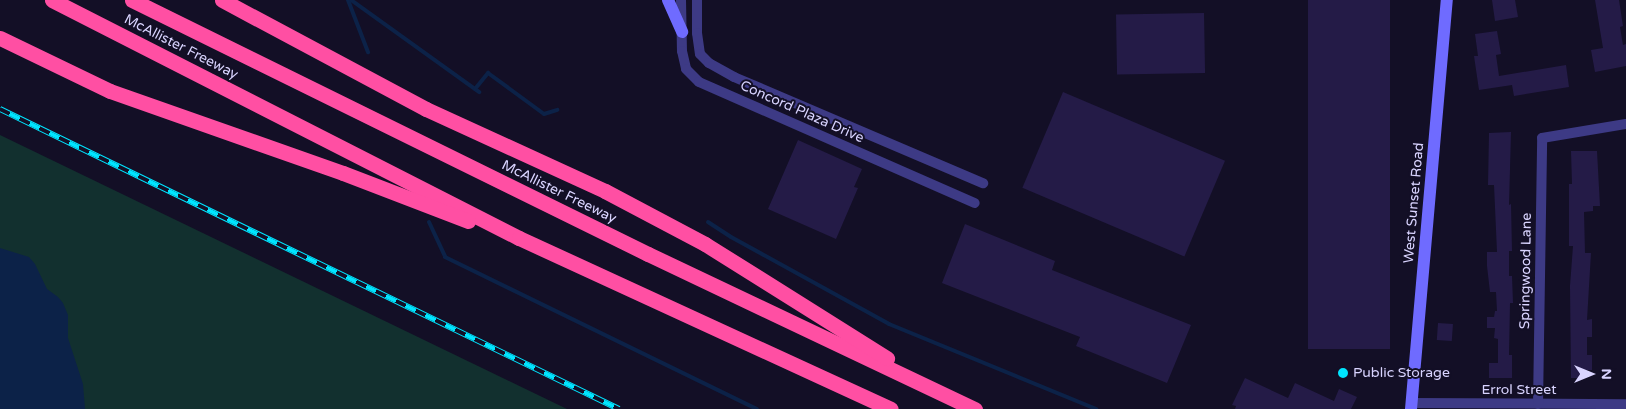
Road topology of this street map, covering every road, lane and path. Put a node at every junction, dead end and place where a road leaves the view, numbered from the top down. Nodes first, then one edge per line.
1 (52, 0) edge
2 (132, 0) edge
3 (222, 0) edge
4 (668, 0) edge
5 (681, 0) edge
6 (697, 0) edge
7 (1447, 0) edge
8 (682, 32) junction
9 (0, 38) edge
10 (1626, 124) edge
11 (983, 184) dead end
12 (975, 203) dead end
13 (519, 238) junction
14 (948, 396) junction
15 (1538, 404) junction
16 (1626, 404) edge
17 (1411, 406) edge
18 (890, 409) edge
19 (974, 409) edge

1 - 13 highway, McAllister Freeway
2 - 14 highway, McAllister Freeway
3 - 14 highway
4 - 8 main road
5 - 8 street, Concord Plaza Drive
6 - 11 street, Concord Plaza Drive
7 - 17 main road, West Sunset Road
8 - 12 street, Concord Plaza Drive
9 - 13 highway
10 - 15 street, Springwood Lane
13 - 18 highway, McAllister Freeway
14 - 19 highway, McAllister Freeway
15 - 16 street, Errol Street
15 - 17 street, Errol Street

